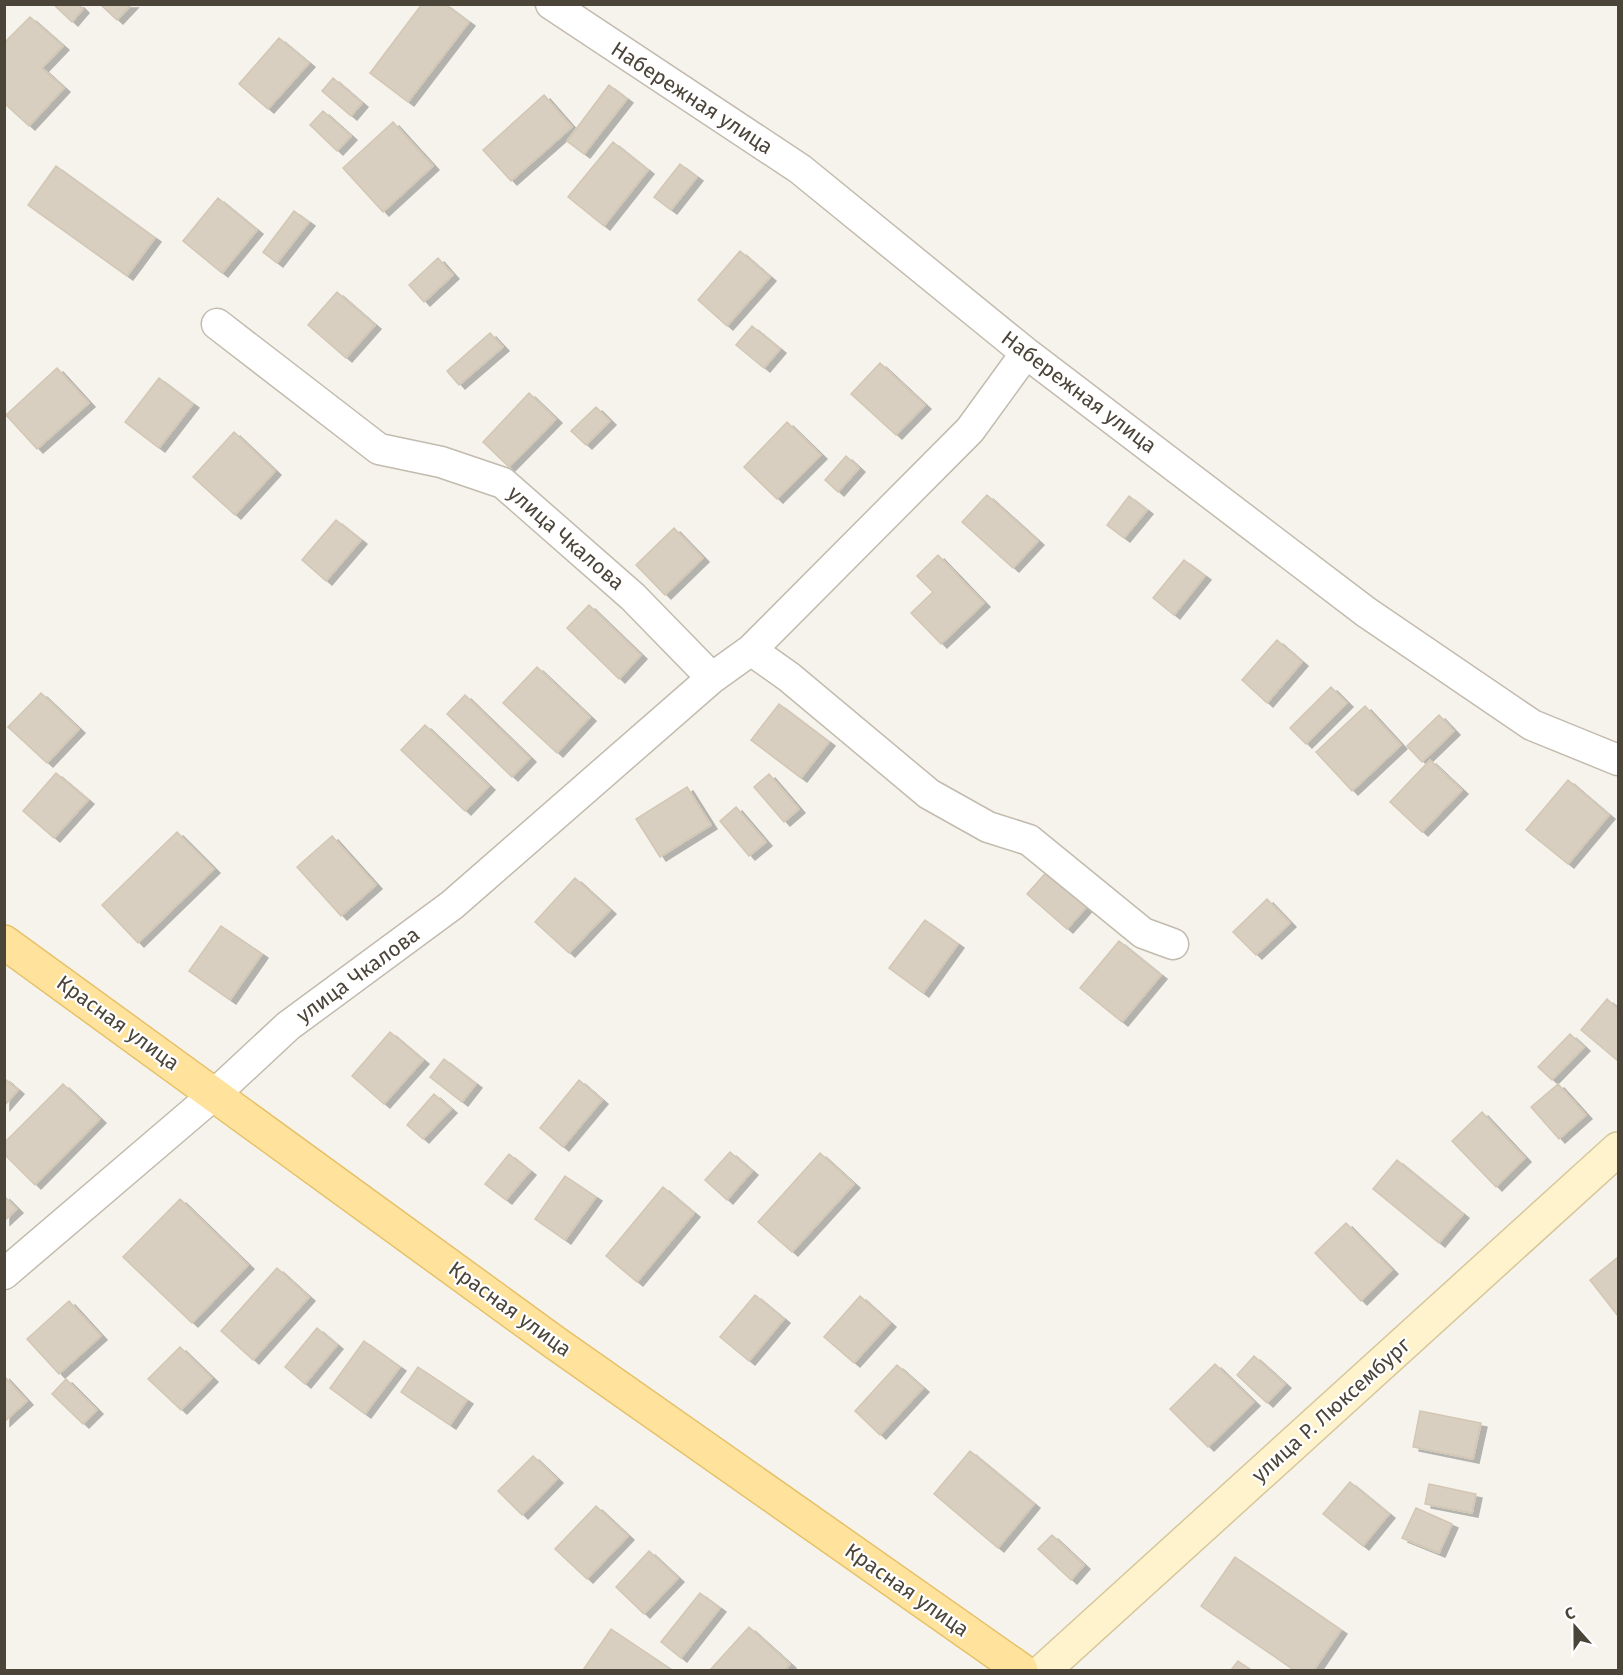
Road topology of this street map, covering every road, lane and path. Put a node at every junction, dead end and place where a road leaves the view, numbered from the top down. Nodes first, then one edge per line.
1 (551, 4) edge
2 (217, 324) dead end
3 (1026, 353) junction
4 (751, 650) junction
5 (712, 678) junction
6 (1618, 760) edge
7 (4, 942) edge
8 (1173, 944) dead end
9 (216, 1094) junction
10 (1618, 1149) edge
11 (4, 1274) edge
12 (1021, 1671) edge
13 (1044, 1671) edge

1 - 3 street, Набережная улица
2 - 5 street, улица Чкалова
3 - 4 street, улица Чкалова
3 - 6 street, Набережная улица
4 - 5 street, улица Чкалова
4 - 8 street
5 - 9 street, улица Чкалова
7 - 9 main road, Красная улица
9 - 11 street, улица Чкалова
9 - 12 main road, Красная улица
10 - 13 street, улица Р. Люксембург

